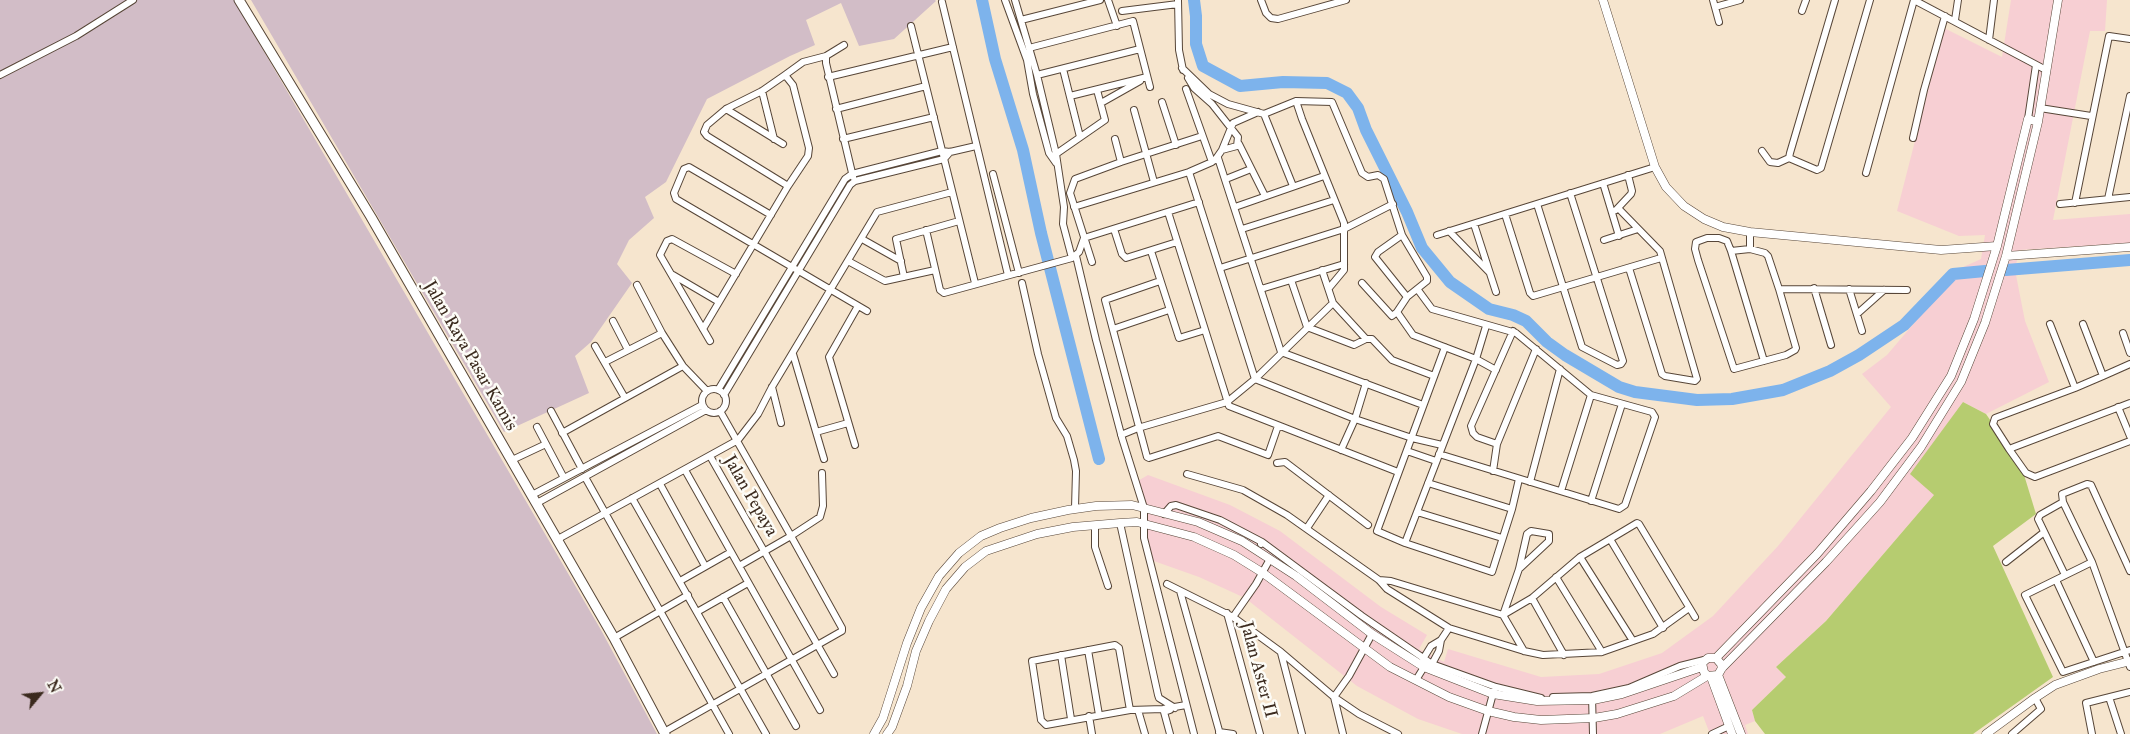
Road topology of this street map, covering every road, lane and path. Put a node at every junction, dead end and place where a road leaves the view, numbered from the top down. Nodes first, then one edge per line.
1 (133, 0) edge
2 (239, 0) edge
3 (1006, 0) edge
4 (1016, 0) edge
5 (1100, 0) edge
6 (1108, 0) edge
7 (1261, 0) edge
8 (1346, 0) edge
9 (1602, 0) edge
10 (1740, 0) edge
11 (1806, 0) edge
12 (1834, 0) edge
13 (1870, 0) edge
14 (1914, 0) edge
15 (1958, 0) edge
16 (1994, 0) edge
17 (2058, 0) edge
18 (942, 2) dead end
19 (1178, 2) edge
20 (1714, 4) edge
21 (1122, 11) dead end
22 (1802, 11) dead end
23 (1945, 16) junction
24 (1021, 20) junction
25 (1955, 20) junction
26 (1719, 22) dead end
27 (911, 26) dead end
28 (1117, 26) junction
29 (2130, 39) edge
30 (1989, 40) junction
31 (844, 45) dead end
32 (952, 47) junction
33 (1029, 48) junction
34 (1140, 49) junction
35 (918, 55) junction
36 (826, 56) junction
37 (2036, 65) junction
38 (1063, 68) junction
39 (1182, 68) junction
40 (2046, 70) junction
41 (0, 75) edge
42 (785, 75) junction
43 (1037, 75) junction
44 (828, 77) junction
45 (1147, 77) junction
46 (926, 86) junction
47 (1150, 87) dead end
48 (1186, 89) dead end
49 (1097, 90) junction
50 (762, 91) junction
51 (1070, 96) junction
52 (2130, 96) edge
53 (1296, 101) junction
54 (1162, 102) dead end
55 (1101, 103) junction
56 (836, 108) junction
57 (2040, 108) junction
58 (726, 109) junction
59 (1134, 110) dead end
60 (1261, 113) junction
61 (934, 116) junction
62 (2092, 116) junction
63 (2028, 119) junction
64 (2038, 122) junction
65 (1231, 126) junction
66 (1202, 136) junction
67 (1080, 137) junction
68 (1913, 138) dead end
69 (774, 139) junction
70 (843, 139) junction
71 (1115, 139) dead end
72 (783, 144) dead end
73 (1176, 144) junction
74 (1239, 144) junction
75 (976, 146) junction
76 (1222, 150) junction
77 (942, 151) junction
78 (1762, 151) dead end
79 (950, 152) junction
80 (1056, 154) junction
81 (1147, 154) junction
82 (944, 158) junction
83 (1789, 158) junction
84 (1215, 160) junction
85 (1121, 162) junction
86 (1057, 165) junction
87 (1655, 167) junction
88 (1251, 169) junction
89 (1190, 172) junction
90 (1866, 173) dead end
91 (852, 174) junction
92 (993, 174) dead end
93 (1628, 175) junction
94 (1324, 176) junction
95 (1226, 179) junction
96 (855, 181) junction
97 (1154, 182) junction
98 (1603, 183) junction
99 (788, 186) junction
100 (1294, 186) junction
101 (952, 192) junction
102 (1570, 193) junction
103 (1265, 196) junction
104 (2130, 197) edge
105 (2108, 199) junction
106 (1334, 200) junction
107 (1199, 202) junction
108 (2075, 203) junction
109 (1393, 204) junction
110 (1537, 204) junction
111 (2060, 204) dead end
112 (1074, 206) junction
113 (1235, 207) junction
114 (1618, 208) junction
115 (1168, 212) junction
116 (1505, 214) junction
117 (1612, 214) junction
118 (771, 215) junction
119 (959, 221) junction
120 (1474, 224) junction
121 (1114, 229) junction
122 (1242, 229) junction
123 (1344, 229) junction
124 (1638, 229) junction
125 (926, 230) junction
126 (1449, 231) junction
127 (1750, 232) junction
128 (1437, 235) dead end
129 (1402, 236) junction
130 (1619, 236) junction
131 (1084, 238) junction
132 (862, 239) junction
133 (1604, 240) dead end
134 (1178, 242) junction
135 (754, 246) junction
136 (1997, 246) junction
137 (2130, 247) edge
138 (1750, 250) junction
139 (1151, 251) junction
140 (1731, 251) junction
141 (2006, 256) junction
142 (1074, 257) junction
143 (1251, 258) junction
144 (1662, 258) junction
145 (848, 261) junction
146 (901, 261) junction
147 (1092, 262) dead end
148 (1344, 264) junction
149 (1220, 268) junction
150 (1629, 268) junction
151 (794, 269) junction
152 (935, 270) junction
153 (1322, 270) junction
154 (1489, 272) junction
155 (1019, 273) junction
156 (736, 274) junction
157 (672, 275) junction
158 (1008, 276) junction
159 (904, 277) junction
160 (1596, 278) junction
161 (1291, 280) junction
162 (1160, 281) junction
163 (975, 283) junction
164 (1022, 283) dead end
165 (1362, 283) dead end
166 (637, 285) dead end
167 (1328, 288) junction
168 (1564, 288) junction
169 (1814, 288) junction
170 (831, 289) junction
171 (1261, 289) junction
172 (1780, 289) junction
173 (1849, 289) junction
174 (1418, 290) junction
175 (1884, 290) junction
176 (1907, 290) dead end
177 (1496, 292) dead end
178 (1407, 297) junction
179 (719, 302) junction
180 (1333, 303) junction
181 (858, 306) junction
182 (1169, 310) junction
183 (867, 312) dead end
184 (1397, 312) junction
185 (1857, 314) junction
186 (613, 321) dead end
187 (2050, 324) dead end
188 (2084, 324) dead end
189 (1486, 326) junction
190 (1307, 327) junction
191 (703, 329) junction
192 (1113, 329) junction
193 (1205, 330) junction
194 (1513, 331) junction
195 (1862, 331) dead end
196 (662, 333) junction
197 (2123, 333) dead end
198 (1366, 339) junction
199 (710, 341) dead end
200 (1832, 345) dead end
201 (595, 346) dead end
202 (1445, 347) junction
203 (1536, 349) junction
204 (628, 350) junction
205 (1281, 352) junction
206 (2130, 353) edge
207 (793, 354) junction
208 (1476, 359) junction
209 (605, 362) junction
210 (1764, 362) junction
211 (2130, 364) edge
212 (684, 366) junction
213 (1560, 369) junction
214 (1496, 370) junction
215 (1434, 376) junction
216 (1950, 376) junction
217 (2103, 376) junction
218 (1255, 379) junction
219 (1961, 382) junction
220 (1366, 383) junction
221 (772, 387) junction
222 (2075, 388) junction
223 (718, 390) junction
224 (707, 391) junction
225 (724, 395) junction
226 (1591, 396) junction
227 (625, 398) junction
228 (1227, 402) junction
229 (2130, 403) edge
230 (1622, 404) junction
231 (1423, 406) junction
232 (704, 407) junction
233 (2118, 408) junction
234 (551, 411) dead end
235 (720, 412) junction
236 (1355, 419) junction
237 (781, 423) dead end
238 (848, 423) junction
239 (1278, 426) junction
240 (537, 427) dead end
241 (1138, 428) junction
242 (816, 432) junction
243 (562, 433) junction
244 (1121, 435) junction
245 (2130, 436) edge
246 (1412, 438) junction
247 (738, 440) junction
248 (2130, 441) edge
249 (546, 444) junction
250 (1498, 444) junction
251 (855, 445) dead end
252 (1442, 445) junction
253 (2009, 449) junction
254 (1342, 450) junction
255 (1407, 450) junction
256 (710, 456) junction
257 (824, 458) dead end
258 (1437, 458) junction
259 (512, 460) junction
260 (1277, 462) dead end
261 (582, 469) junction
262 (685, 470) junction
263 (1493, 471) junction
264 (1398, 472) junction
265 (822, 473) dead end
266 (1187, 474) dead end
267 (567, 477) junction
268 (585, 477) junction
269 (1519, 479) junction
270 (1530, 482) junction
271 (574, 483) junction
272 (1428, 483) junction
273 (660, 484) junction
274 (1561, 491) junction
275 (1329, 495) junction
276 (632, 498) junction
277 (534, 499) junction
278 (1591, 501) junction
279 (2063, 502) junction
280 (1075, 508) junction
281 (1144, 508) junction
282 (1512, 509) junction
283 (1417, 512) junction
284 (605, 513) junction
285 (1164, 514) junction
286 (1202, 514) junction
287 (1198, 522) junction
288 (1120, 523) junction
289 (1094, 525) junction
290 (1143, 525) junction
291 (1368, 525) dead end
292 (1307, 528) junction
293 (2043, 533) junction
294 (792, 536) junction
295 (1502, 538) junction
296 (558, 539) junction
297 (1610, 539) junction
298 (1262, 542) junction
299 (1405, 543) junction
300 (1258, 550) junction
301 (731, 552) junction
302 (764, 552) junction
303 (1817, 554) junction
304 (1580, 556) junction
305 (1270, 559) junction
306 (1826, 562) junction
307 (2006, 562) dead end
308 (2092, 562) junction
309 (705, 566) junction
310 (739, 566) junction
311 (1519, 570) junction
312 (2130, 571) edge
313 (1263, 573) junction
314 (1298, 574) junction
315 (2065, 575) junction
316 (1556, 577) junction
317 (1379, 580) junction
318 (2056, 580) junction
319 (680, 581) junction
320 (748, 583) junction
321 (1167, 584) dead end
322 (1108, 586) dead end
323 (1180, 591) junction
324 (688, 596) junction
325 (723, 598) junction
326 (1532, 598) junction
327 (1689, 608) junction
328 (660, 611) junction
329 (697, 612) junction
330 (1230, 615) junction
331 (1503, 615) junction
332 (1695, 617) dead end
333 (1358, 618) junction
334 (1449, 628) junction
335 (1663, 628) junction
336 (1372, 634) junction
337 (614, 638) junction
338 (1441, 640) junction
339 (1633, 641) junction
340 (818, 646) junction
341 (1400, 647) junction
342 (1364, 648) junction
343 (1088, 650) junction
344 (1524, 651) junction
345 (2128, 651) edge
346 (1281, 652) junction
347 (1602, 652) junction
348 (1061, 655) junction
349 (1564, 655) junction
350 (1716, 658) junction
351 (792, 660) junction
352 (2094, 662) junction
353 (1426, 663) junction
354 (1703, 663) junction
355 (2129, 663) edge
356 (834, 674) dead end
357 (1715, 674) junction
358 (767, 675) junction
359 (1416, 680) junction
360 (741, 689) junction
361 (1494, 690) junction
362 (2130, 692) edge
363 (1334, 697) junction
364 (2109, 697) junction
365 (1593, 698) junction
366 (2035, 698) junction
367 (713, 705) junction
368 (1184, 706) junction
369 (1175, 708) junction
370 (820, 710) dead end
371 (1130, 710) junction
372 (1138, 710) junction
373 (1488, 711) junction
374 (1100, 715) junction
375 (1089, 716) junction
376 (1594, 718) junction
377 (1070, 719) junction
378 (796, 726) dead end
379 (1730, 726) junction
380 (665, 733) edge
381 (1220, 733) edge
382 (729, 734) edge
383 (766, 734) edge
384 (874, 734) edge
385 (887, 734) edge
386 (1092, 734) edge
387 (1145, 734) edge
388 (1170, 734) edge
389 (1194, 734) edge
390 (1233, 734) edge
391 (1260, 734) edge
392 (1302, 734) edge
393 (1343, 734) edge
394 (1398, 734) edge
395 (1482, 734) edge
396 (1594, 734) edge
397 (1712, 734) edge
398 (1732, 734) edge
399 (1741, 734) edge
400 (1986, 734) edge
401 (2012, 734) edge
402 (2092, 734) edge
403 (2121, 734) edge

1 - 41 street
2 - 259 main road, Jalan Raya Pasar Kamis
3 - 86 street
4 - 24 street
5 - 24 street
6 - 28 street
7 - 8 street
9 - 87 street
10 - 20 street
11 - 22 street
12 - 83 street
13 - 83 street
14 - 23 street
14 - 90 street
15 - 25 street
16 - 30 street
17 - 40 street
18 - 32 street
19 - 21 street
19 - 39 street
20 - 26 street
23 - 25 street
23 - 68 street
24 - 33 street
25 - 30 street
27 - 35 street
28 - 33 street
28 - 34 street
29 - 62 street
30 - 37 street
31 - 36 street
32 - 35 street
32 - 75 street
33 - 43 street
34 - 38 street
34 - 45 street
35 - 44 street
35 - 46 street
36 - 42 street
36 - 44 street
37 - 40 street
37 - 63 street
38 - 43 street
38 - 51 street
39 - 60 street
39 - 65 street
40 - 57 street
42 - 50 street
42 - 99 street
43 - 80 street
44 - 56 street
45 - 47 street
45 - 49 street
45 - 55 street
46 - 56 street
46 - 61 street
48 - 66 street
49 - 51 street
49 - 55 street
50 - 58 street
50 - 69 street
51 - 67 street
52 - 105 street
53 - 60 street
53 - 94 street
53 - 109 street
54 - 73 street
55 - 67 street
56 - 70 street
57 - 62 street
57 - 64 street
58 - 69 street
58 - 99 street
59 - 81 street
60 - 65 street
60 - 100 street
61 - 70 street
61 - 77 street
62 - 108 street
63 - 64 street
63 - 136 street
64 - 141 street
65 - 74 street
65 - 76 street
66 - 73 street
66 - 84 street
67 - 80 street
69 - 72 street
70 - 91 street
71 - 85 street
73 - 81 street
74 - 76 street
74 - 88 street
75 - 79 street
75 - 158 street
76 - 84 street
77 - 79 street
77 - 82 street
77 - 91 street
78 - 83 street
79 - 82 street
80 - 86 street
81 - 85 street
81 - 97 street
82 - 96 street
82 - 101 street
84 - 89 street
84 - 95 street
85 - 112 street
86 - 142 street
87 - 93 street
87 - 127 street
88 - 95 street
88 - 103 street
89 - 97 street
89 - 107 street
91 - 96 street
91 - 151 street
92 - 155 street
93 - 98 street
93 - 114 street
94 - 100 street
94 - 106 street
95 - 113 street
96 - 151 street
97 - 112 street
98 - 102 street
98 - 117 street
99 - 118 street
100 - 103 street
101 - 119 street
101 - 132 street
102 - 110 street
102 - 160 street
103 - 113 street
104 - 105 street
105 - 108 street
106 - 122 street
106 - 123 street
107 - 115 street
107 - 149 street
108 - 111 street
109 - 123 street
109 - 129 street
110 - 116 street
110 - 168 street
112 - 131 street
113 - 122 street
114 - 117 street
114 - 124 street
115 - 121 street
115 - 134 street
116 - 120 street
116 - 168 street
117 - 130 street
118 - 135 street
118 - 135 street
119 - 125 street
119 - 163 street
120 - 126 street
120 - 154 street
121 - 131 street
121 - 139 street
122 - 143 street
123 - 143 street
123 - 148 street
124 - 130 street
124 - 144 street
125 - 146 street
125 - 152 street
126 - 128 street
126 - 154 street
127 - 136 street
127 - 138 street
129 - 174 street
129 - 178 street
130 - 133 street
131 - 142 street
131 - 147 street
132 - 145 street
132 - 146 street
134 - 139 street
134 - 193 street
135 - 151 street
135 - 156 street
136 - 216 street
137 - 141 street
138 - 140 street
138 - 172 street
139 - 162 street
140 - 210 street
140 - 210 street
141 - 219 street
142 - 155 street
142 - 244 street
143 - 149 street
143 - 171 street
144 - 150 street
144 - 150 street
145 - 159 street
145 - 170 street
146 - 159 street
148 - 153 street
148 - 167 street
149 - 218 street
150 - 160 street
151 - 170 street
151 - 223 street
151 - 225 street
152 - 159 street
152 - 163 street
153 - 161 street
153 - 167 street
154 - 177 street
155 - 158 street
156 - 157 street
156 - 179 street
157 - 179 street
157 - 191 street
158 - 163 street
160 - 168 street
160 - 168 street
161 - 171 street
161 - 190 street
162 - 182 street
162 - 192 street
164 - 280 street
165 - 184 street
166 - 196 street
167 - 180 street
169 - 172 street
169 - 173 street
169 - 200 street
170 - 181 street
170 - 207 street
171 - 205 street
172 - 210 street
173 - 175 street
173 - 185 street
174 - 178 street
174 - 189 street
175 - 176 street
175 - 185 street
178 - 184 street
179 - 191 street
180 - 190 street
180 - 198 street
181 - 183 street
181 - 238 street
182 - 192 street
182 - 193 street
184 - 202 street
185 - 195 street
186 - 204 street
187 - 222 street
188 - 217 street
189 - 194 street
189 - 208 street
190 - 198 street
190 - 205 street
191 - 199 street
192 - 241 street
193 - 228 street
194 - 203 street
194 - 214 street
196 - 204 street
196 - 212 street
197 - 206 street
198 - 215 street
201 - 209 street
202 - 208 street
202 - 215 street
203 - 213 street
203 - 250 street
204 - 209 street
205 - 218 street
205 - 220 street
207 - 221 street
207 - 242 street
208 - 214 street
208 - 252 street
209 - 227 street
211 - 217 street
212 - 224 street
212 - 227 street
213 - 226 street
213 - 270 street
214 - 250 street
215 - 231 street
216 - 219 street
216 - 303 street
217 - 222 street
218 - 228 street
218 - 236 street
219 - 306 street
220 - 231 street
220 - 236 street
221 - 237 street
221 - 247 street
222 - 253 street
223 - 224 street
223 - 225 street
224 - 232 street
225 - 235 street
226 - 230 street
226 - 274 street
227 - 243 street
228 - 239 street
228 - 241 street
229 - 233 street
230 - 278 street
230 - 278 street
231 - 246 street
232 - 235 street
232 - 261 street
232 - 268 street
233 - 245 street
233 - 253 street
234 - 243 street
235 - 247 street
236 - 246 street
236 - 254 street
238 - 242 street
238 - 251 street
239 - 241 street
239 - 254 street
240 - 249 street
241 - 244 street
242 - 257 street
243 - 261 street
244 - 281 street
246 - 252 street
246 - 255 street
247 - 256 street
247 - 294 street
248 - 253 street
249 - 259 street
249 - 267 street
250 - 263 street
252 - 258 street
254 - 264 street
255 - 258 street
255 - 264 street
256 - 262 street
256 - 302 street, Jalan Pepaya
258 - 263 street
258 - 272 street
259 - 277 main road, Jalan Raya Pasar Kamis
260 - 275 street
261 - 267 street
262 - 273 street
262 - 301 street
263 - 269 street
264 - 299 street
265 - 294 street
266 - 292 street
267 - 271 street
267 - 277 street
268 - 271 street
268 - 284 street
269 - 270 street
269 - 282 street
270 - 274 street
271 - 277 street
272 - 282 street
272 - 283 street
273 - 276 street
273 - 309 street
274 - 278 street
275 - 291 street
275 - 292 street
276 - 284 street
276 - 319 street
277 - 296 main road, Jalan Raya Pasar Kamis
279 - 293 street
279 - 308 street
279 - 312 street
280 - 281 street
280 - 384 street
281 - 285 street
281 - 290 street
282 - 295 street
283 - 295 street
283 - 299 street
284 - 296 street
284 - 328 street
285 - 286 street
285 - 287 street
286 - 287 street
286 - 298 street
287 - 300 street
288 - 289 street
288 - 290 street
288 - 369 street
289 - 322 street
289 - 385 street
290 - 313 street
290 - 368 street
292 - 317 street
293 - 307 street
293 - 315 street
294 - 302 street
294 - 340 street
295 - 299 street
296 - 337 main road, Jalan Raya Pasar Kamis
297 - 304 street
297 - 327 street
297 - 335 street
298 - 300 street
298 - 314 street
300 - 305 street
301 - 309 street
301 - 310 street
302 - 310 street
302 - 340 street, Jalan Pepaya
303 - 306 street
303 - 350 street
304 - 316 street
304 - 339 street
305 - 313 street
305 - 314 street
306 - 357 street
308 - 315 street
308 - 345 street
309 - 319 street
310 - 320 street
311 - 311 street
311 - 331 street
313 - 330 street
313 - 342 street
314 - 333 street
315 - 318 street
316 - 326 street
316 - 347 street
317 - 331 street
317 - 334 street
318 - 352 street
318 - 352 street
319 - 324 street
320 - 325 street
320 - 351 street
321 - 323 street
323 - 330 street
323 - 381 street
324 - 328 street
324 - 329 street
325 - 329 street
325 - 358 street
326 - 331 street
326 - 349 street
327 - 332 street
327 - 335 street
328 - 337 street
328 - 367 street
329 - 360 street
330 - 346 street
330 - 391 street, Jalan Aster II
331 - 344 street
333 - 336 street
333 - 341 street
334 - 338 street
334 - 344 street
335 - 339 street
336 - 341 street
336 - 342 street
337 - 380 main road, Jalan Raya Pasar Kamis
338 - 353 street
338 - 353 street
339 - 347 street
340 - 351 street
340 - 356 street, Jalan Pepaya
341 - 353 street
342 - 359 street
342 - 363 street
343 - 348 street
343 - 371 street
343 - 374 street
344 - 349 street
345 - 352 street
345 - 355 street
346 - 363 street
346 - 392 street
347 - 349 street
348 - 377 street
348 - 377 street
350 - 354 street
350 - 357 street
351 - 358 street
351 - 370 street
353 - 359 street
353 - 361 street
354 - 357 street
354 - 365 street
355 - 366 street
357 - 376 street
357 - 379 street
357 - 399 street
358 - 360 street
358 - 378 street
359 - 373 street
360 - 367 street
360 - 383 street
361 - 365 street
361 - 373 street
362 - 364 street
363 - 393 street
363 - 394 street
364 - 402 street
364 - 403 street
365 - 376 street
366 - 400 street
366 - 401 street
367 - 380 street
367 - 382 street
368 - 369 street
368 - 388 street
368 - 389 street
369 - 372 street
371 - 372 street
371 - 374 street
372 - 387 street
373 - 376 street
373 - 395 street
374 - 375 street
375 - 377 street
375 - 386 street
376 - 396 street
379 - 397 street
379 - 398 street
381 - 390 street

